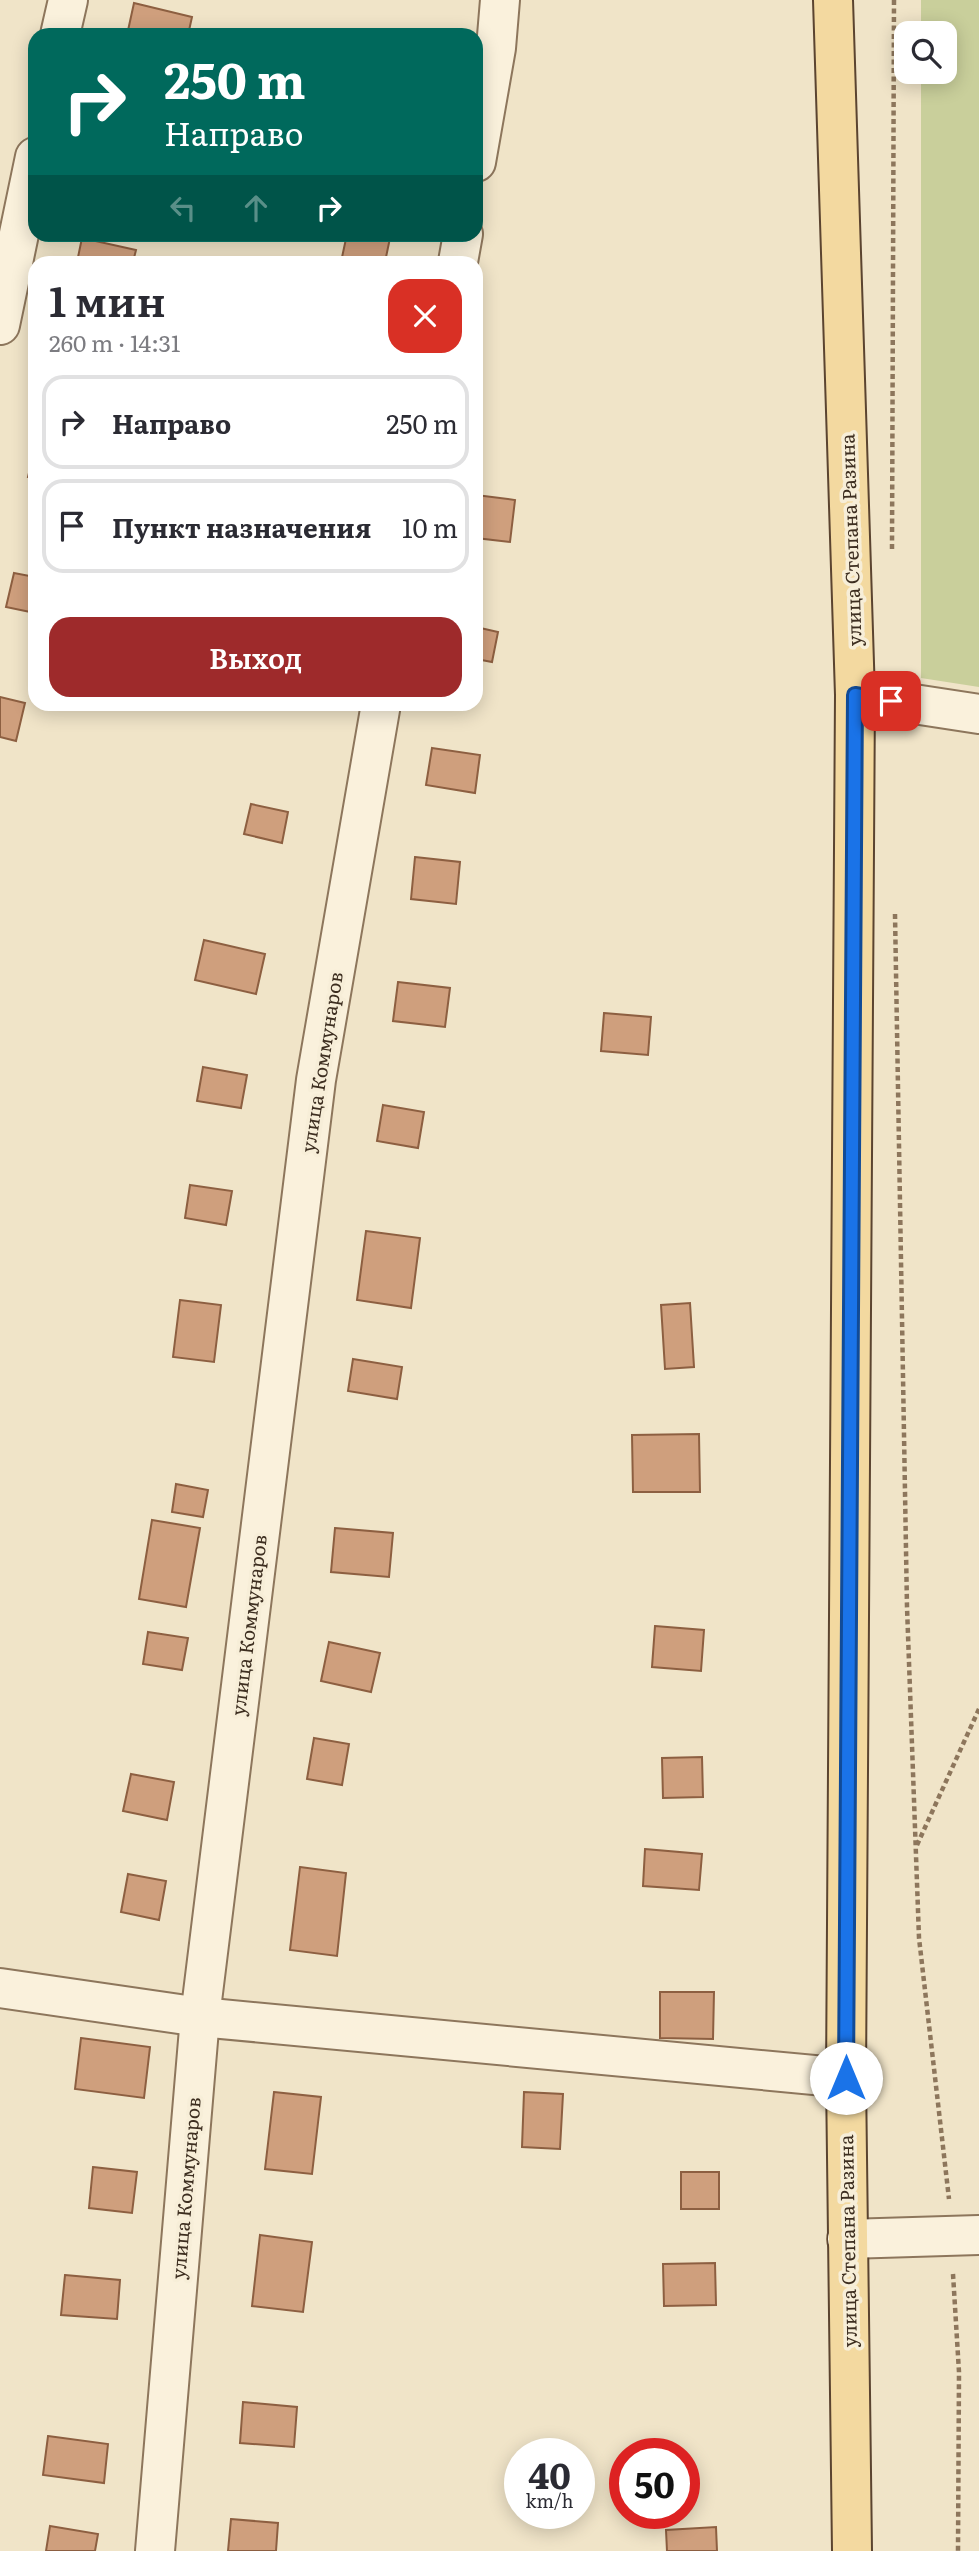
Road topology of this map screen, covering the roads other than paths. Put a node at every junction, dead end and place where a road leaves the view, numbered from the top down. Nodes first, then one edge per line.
1 (68, 0) edge
2 (500, 0) edge
3 (834, 0) edge
4 (62, 28) edge
5 (483, 122) edge
6 (28, 191) edge
7 (0, 326) edge
8 (855, 695) junction
9 (380, 711) edge
10 (979, 713) edge
11 (0, 1988) edge
12 (200, 2017) junction
13 (846, 2078) junction
14 (965, 2236) edge
15 (847, 2239) junction
16 (155, 2551) edge
17 (852, 2551) edge

1 - 4 street
2 - 5 street
3 - 8 main road, улица Степана Разина
6 - 7 street
8 - 10 street
8 - 13 main road, улица Степана Разина
9 - 12 street, улица Коммунаров
11 - 12 street
12 - 13 street
12 - 16 street, улица Коммунаров
13 - 15 main road, улица Степана Разина
14 - 15 street
15 - 17 main road, улица Степана Разина

